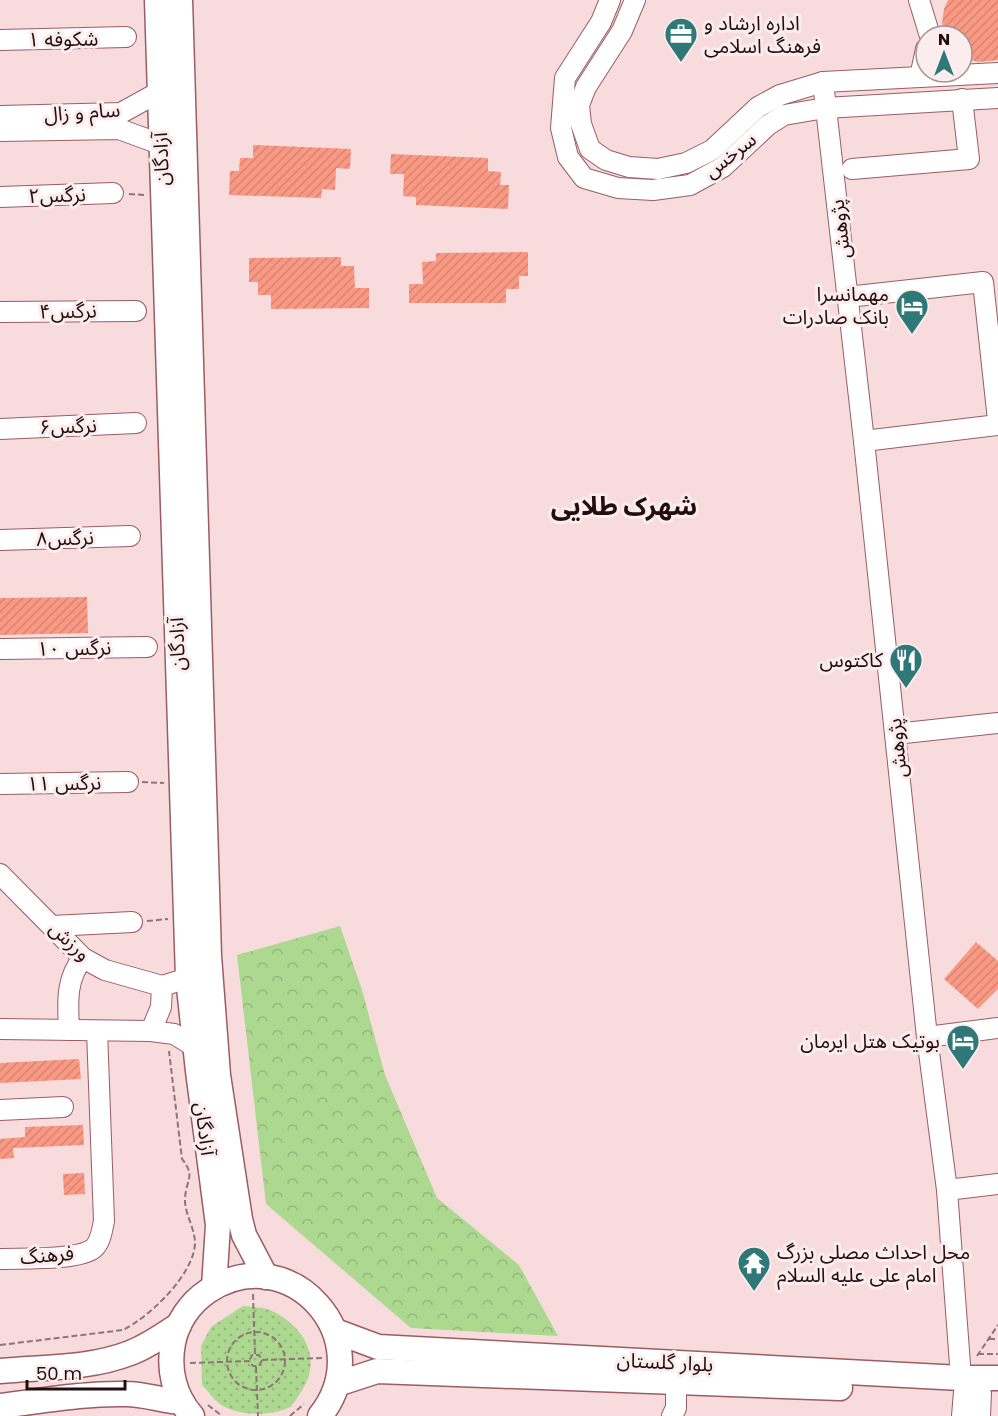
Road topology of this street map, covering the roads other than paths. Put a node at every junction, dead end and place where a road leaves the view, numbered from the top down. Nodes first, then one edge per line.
1 (157, 0) edge
2 (180, 0) edge
3 (610, 0) edge
4 (635, 0) edge
5 (919, 0) edge
6 (925, 24) edge
7 (126, 37) dead end
8 (0, 40) edge
9 (998, 73) edge
10 (974, 74) edge
11 (914, 77) edge
12 (823, 82) junction
13 (159, 92) junction
14 (998, 98) edge
15 (962, 99) junction
16 (825, 108) junction
17 (0, 116) edge
18 (0, 131) edge
19 (160, 144) junction
20 (852, 169) dead end
21 (113, 193) dead end
22 (0, 197) edge
23 (848, 297) junction
24 (136, 310) dead end
25 (0, 312) edge
26 (179, 351) junction
27 (998, 420) edge
28 (136, 423) dead end
29 (998, 425) edge
30 (0, 429) edge
31 (998, 438) edge
32 (865, 447) junction
33 (130, 536) dead end
34 (0, 540) edge
35 (147, 647) dead end
36 (0, 649) edge
37 (998, 723) edge
38 (895, 734) junction
39 (128, 782) road end
40 (0, 784) edge
41 (0, 874) edge
42 (132, 921) road end
43 (52, 926) junction
44 (83, 958) junction
45 (188, 978) junction
46 (162, 986) junction
47 (1, 1028) edge
48 (998, 1028) edge
49 (69, 1030) junction
50 (97, 1030) junction
51 (159, 1032) junction
52 (998, 1041) edge
53 (928, 1043) junction
54 (195, 1047) junction
55 (63, 1107) dead end
56 (0, 1110) edge
57 (998, 1184) edge
58 (947, 1190) junction
59 (0, 1259) edge
60 (259, 1277) junction
61 (214, 1287) junction
62 (179, 1325) junction
63 (335, 1331) junction
64 (0, 1371) edge
65 (676, 1382) junction
66 (338, 1384) junction
67 (978, 1395) edge
68 (0, 1406) edge
69 (194, 1407) edge
70 (313, 1408) edge
71 (672, 1416) edge

1 - 13 main road, آزادگان
2 - 26 main road, آزادگان
3 - 16 street, سرخس
4 - 12 street, سرخس
5 - 6 street
7 - 8 street, شکوفه ۱
9 - 10 street, سرخس
11 - 12 street, سرخس
12 - 16 street, پژوهش
13 - 17 street, سام و زال
13 - 19 main road, آزادگان
14 - 15 street, سرخس
15 - 16 street, سرخس
15 - 20 street
16 - 23 street, پژوهش
18 - 19 street, سام و زال
19 - 26 main road, آزادگان
21 - 22 street, نرگس۲
23 - 27 street
23 - 32 street, پژوهش
24 - 25 street, نرگس۴
26 - 45 main road, آزادگان
26 - 60 main road, آزادگان
28 - 30 street, نرگس۶
29 - 32 street
31 - 32 street
32 - 38 street, پژوهش
33 - 34 street, نرگس۸
35 - 36 street, نرگس ۱۰
37 - 38 street
38 - 53 street, پژوهش
39 - 40 street, نرگس ۱۱
41 - 43 street, ورزش
42 - 43 street
43 - 44 street, ورزش
44 - 46 street, ورزش
44 - 49 street
45 - 46 street
45 - 54 main road, آزادگان
46 - 51 street
47 - 49 street
48 - 53 street
49 - 50 street
50 - 51 street
50 - 59 street, فرهنگ
51 - 54 street
52 - 53 street
53 - 58 street, پژوهش
54 - 61 main road, آزادگان
55 - 56 street
57 - 58 street
58 - 67 street, پژوهش
60 - 61 main road
60 - 63 main road
61 - 62 main road
62 - 64 main road
62 - 69 main road
63 - 66 main road
63 - 67 main road, بلوار گلستان
65 - 66 main road, بلوار گلستان
65 - 67 main road, بلوار گلستان
65 - 71 street
66 - 70 main road
68 - 69 main road

